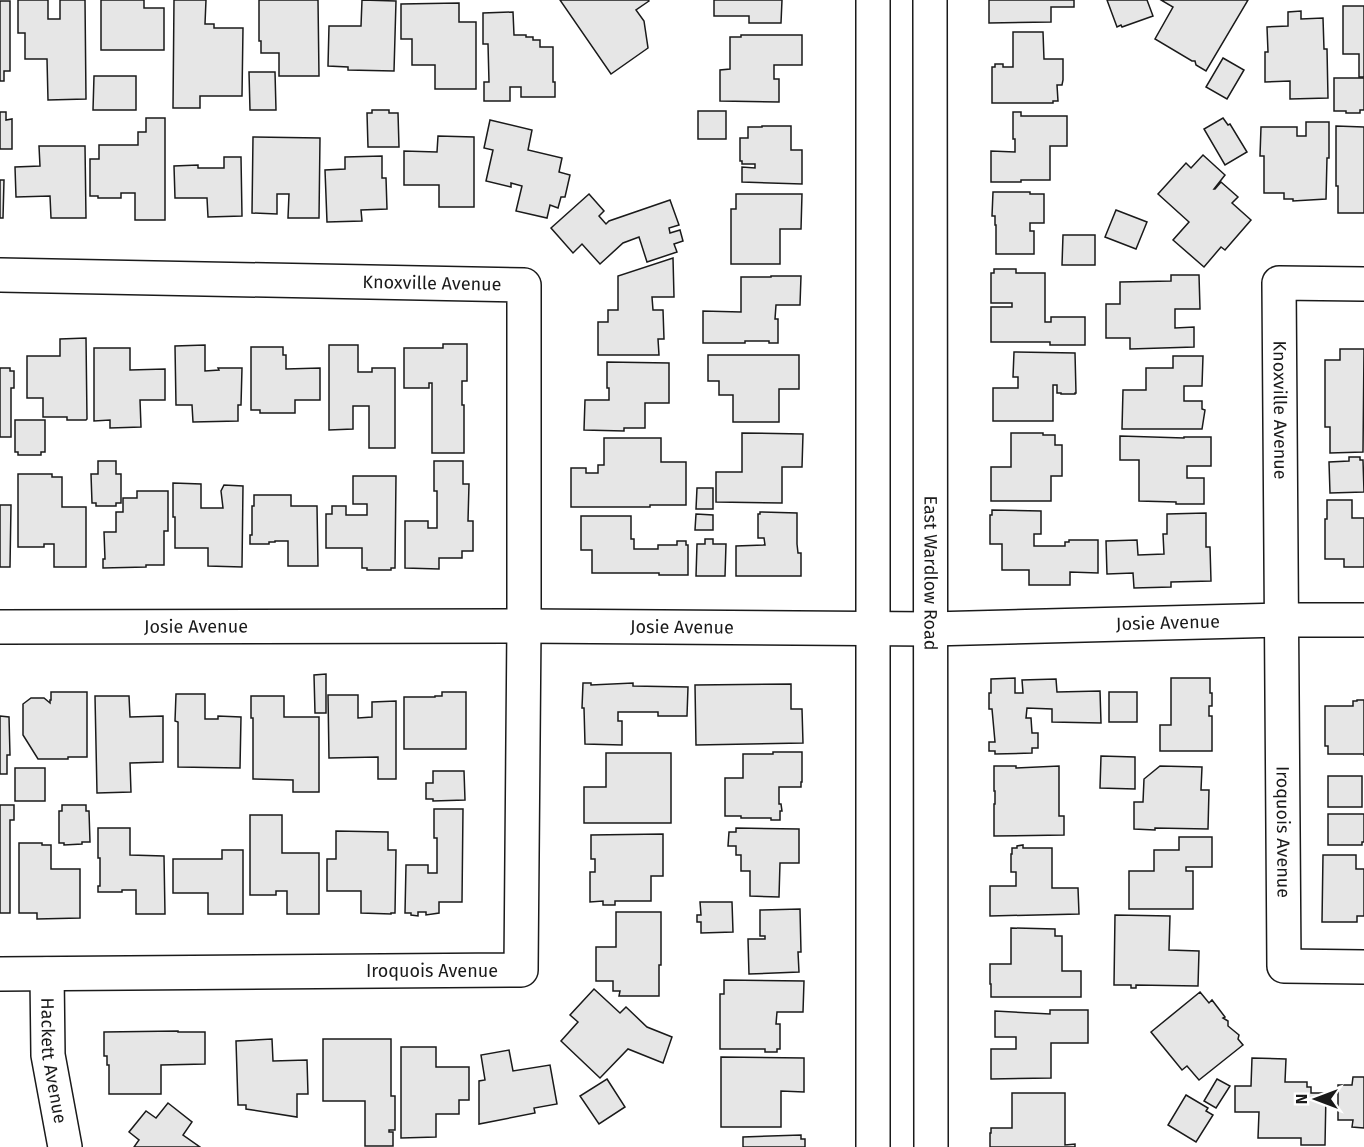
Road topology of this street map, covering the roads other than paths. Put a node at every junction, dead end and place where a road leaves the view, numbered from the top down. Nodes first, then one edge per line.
1 (873, 0) edge
2 (930, 0) edge
3 (0, 275) edge
4 (1364, 284) edge
5 (1282, 620) junction
6 (1364, 620) edge
7 (524, 626) junction
8 (0, 627) edge
9 (873, 628) junction
10 (931, 629) junction
11 (1364, 967) edge
12 (0, 974) edge
13 (47, 974) junction
14 (65, 1147) edge
15 (873, 1147) edge
16 (931, 1147) edge

1 - 9 street
2 - 10 street, East Wardlow Road
3 - 7 street, Knoxville Avenue
4 - 5 street, Knoxville Avenue
5 - 6 street, Josie Avenue
5 - 10 street, Josie Avenue
5 - 11 street, Iroquois Avenue
7 - 8 street, Josie Avenue
7 - 9 street, Josie Avenue
7 - 13 street, Iroquois Avenue
9 - 10 street, Josie Avenue
9 - 15 street
10 - 16 street, East Wardlow Road
12 - 13 street, Iroquois Avenue
13 - 14 street, Hackett Avenue

